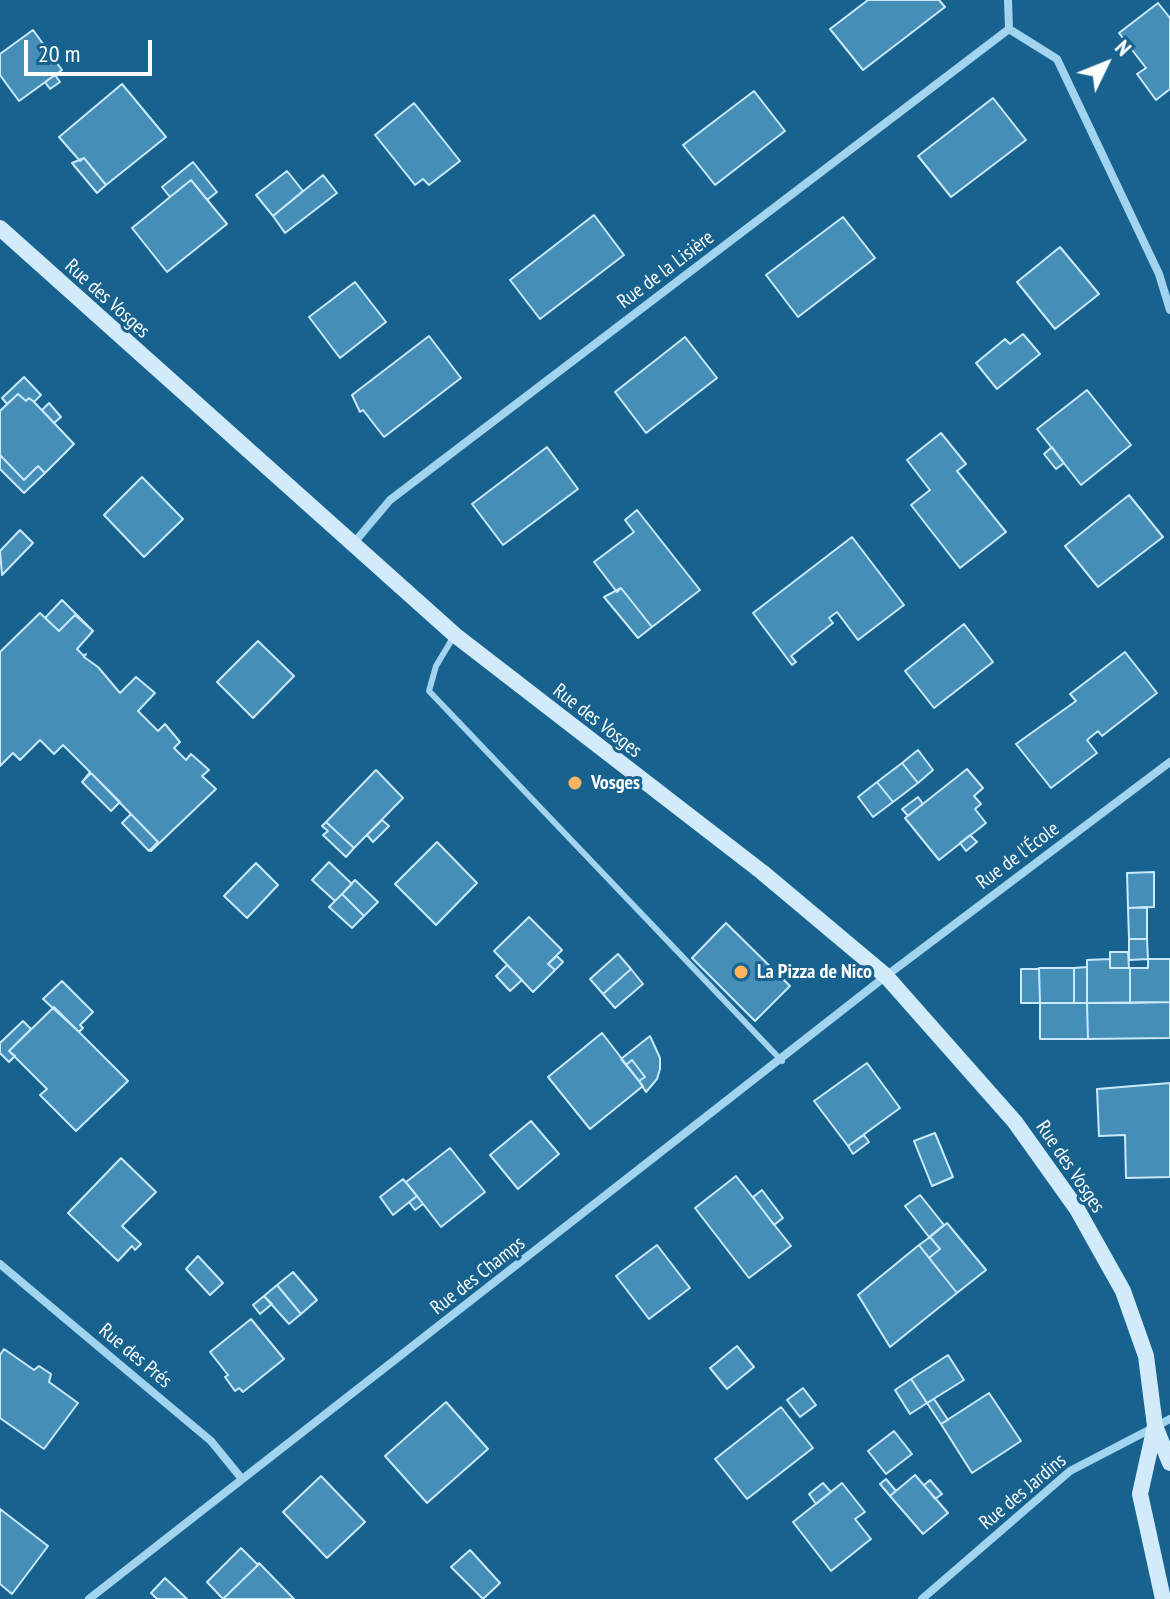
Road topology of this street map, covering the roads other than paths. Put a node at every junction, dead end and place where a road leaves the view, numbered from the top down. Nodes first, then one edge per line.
1 (1008, 0) edge
2 (1009, 29) junction
3 (0, 228) edge
4 (1170, 310) edge
5 (352, 545) junction
6 (455, 635) junction
7 (1170, 762) edge
8 (886, 976) junction
9 (782, 1061) junction
10 (0, 1264) edge
11 (1162, 1422) edge
12 (1170, 1463) edge
13 (242, 1479) junction
14 (89, 1599) edge
15 (922, 1599) edge
16 (1163, 1599) edge

1 - 2 street
2 - 4 street
2 - 5 street, Rue de la Lisière
3 - 5 main road, Rue des Vosges
5 - 6 main road, Rue des Vosges
6 - 8 main road, Rue des Vosges
6 - 9 lane
7 - 8 street, Rue de l'École
8 - 9 street, Rue des Champs
8 - 11 main road, Rue des Vosges
9 - 13 street, Rue des Champs
10 - 13 street, Rue des Prés
11 - 12 main road, Rue des Vosges
11 - 15 street, Rue des Jardins
11 - 16 main road, Rue des Vosges
13 - 14 street, Rue des Champs

